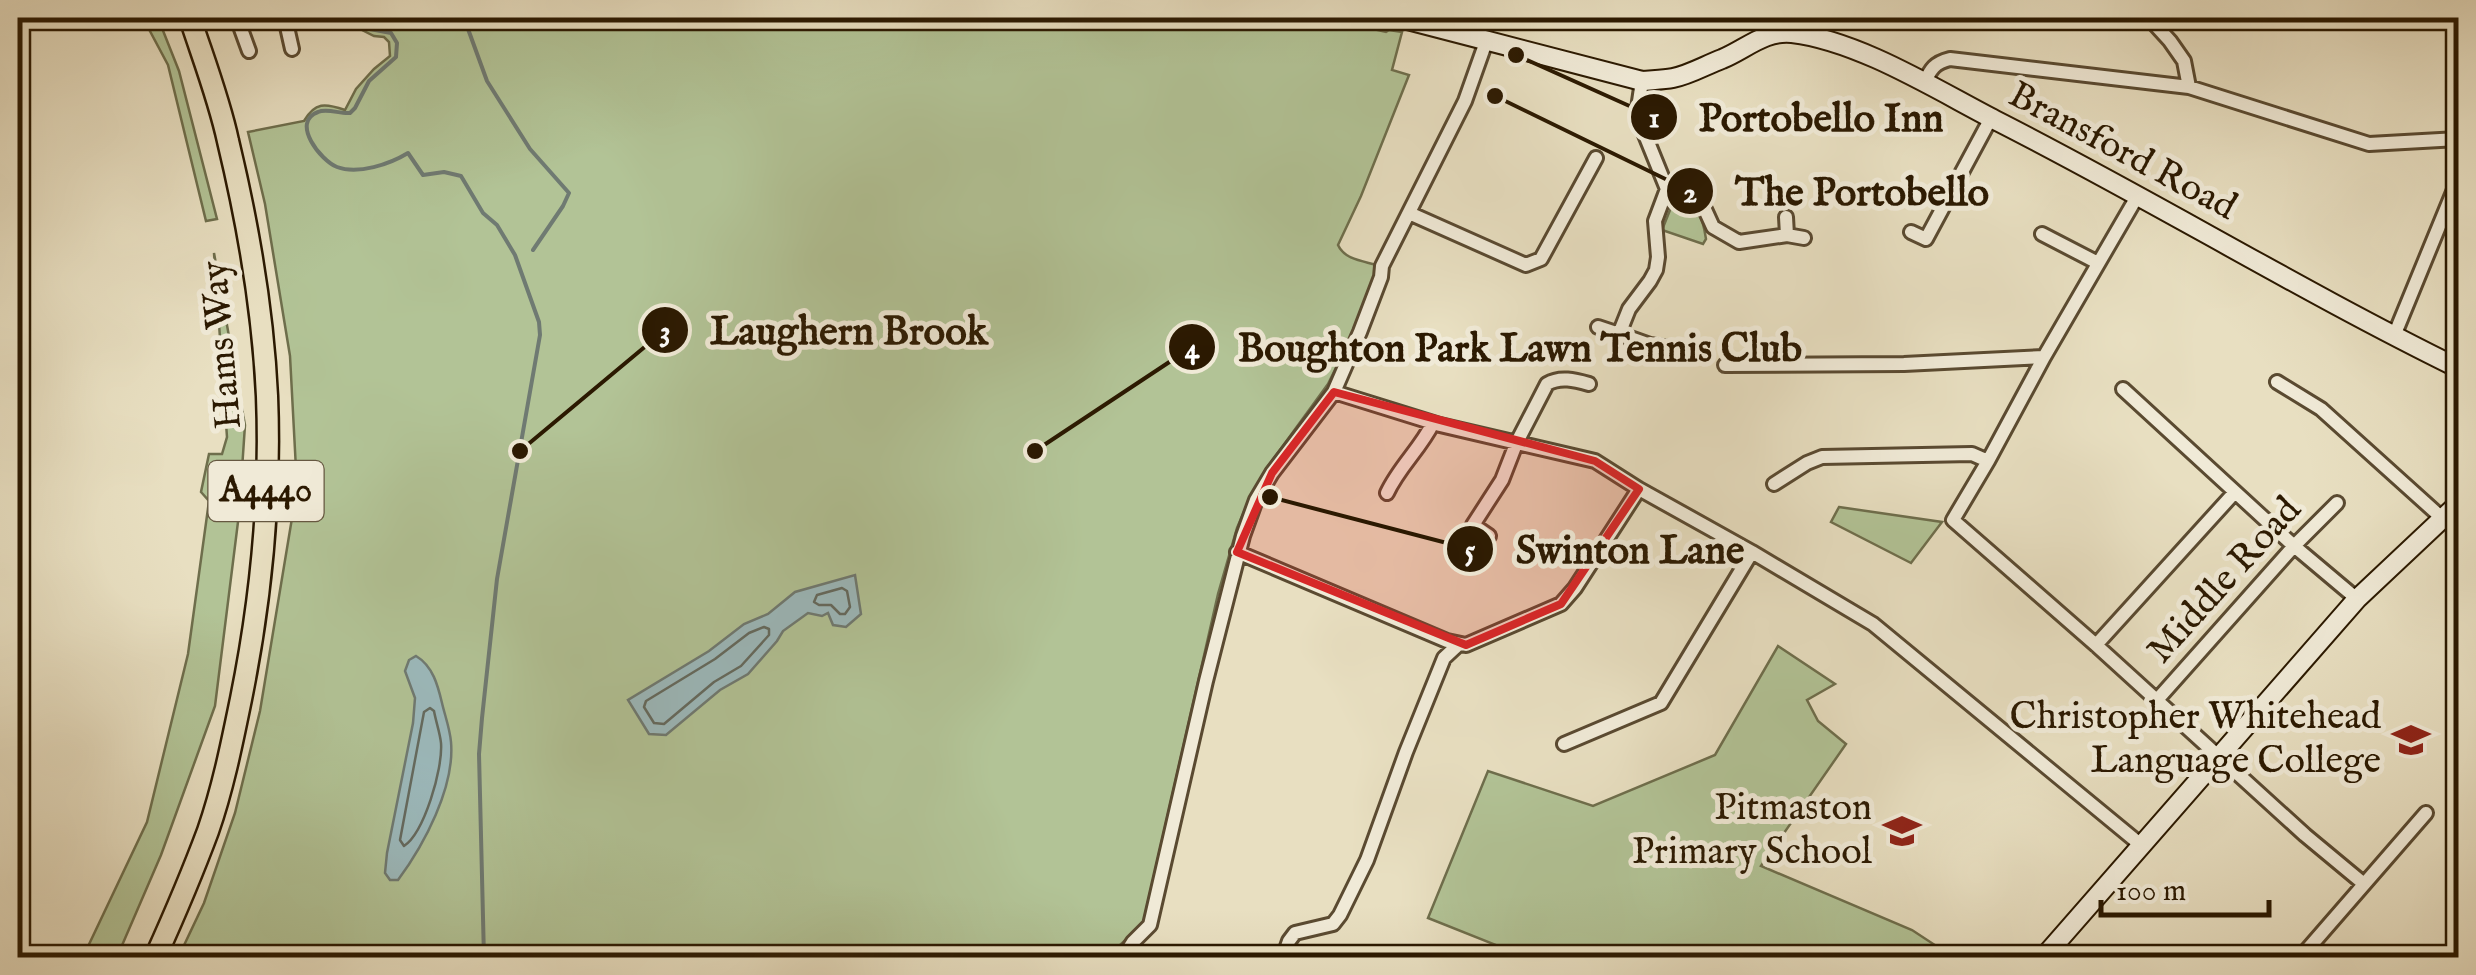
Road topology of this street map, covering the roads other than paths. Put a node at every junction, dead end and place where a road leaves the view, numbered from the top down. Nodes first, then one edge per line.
1 (190, 18) edge
2 (237, 18) edge
3 (284, 18) edge
4 (2149, 18) edge
5 (1413, 19) edge
6 (1771, 26) edge
7 (1486, 38) junction
8 (292, 49) dead end
9 (248, 51) dead end
10 (1642, 81) junction
11 (1924, 83) junction
12 (2189, 86) junction
13 (1991, 118) junction
14 (2458, 140) edge
15 (1596, 158) dead end
16 (2458, 180) edge
17 (1668, 189) junction
18 (2138, 195) junction
19 (1408, 213) junction
20 (1786, 217) dead end
21 (1911, 232) dead end
22 (2042, 234) dead end
23 (1788, 235) junction
24 (1804, 238) dead end
25 (2098, 263) junction
26 (1598, 327) dead end
27 (1619, 334) junction
28 (1692, 335) dead end
29 (2394, 336) junction
30 (1689, 352) junction
31 (1705, 354) dead end
32 (2044, 357) junction
33 (1725, 365) dead end
34 (2458, 368) edge
35 (2277, 382) dead end
36 (1589, 384) dead end
37 (2122, 390) dead end
38 (1334, 392) junction
39 (1433, 423) junction
40 (1516, 444) junction
41 (1988, 462) junction
42 (1774, 484) dead end
43 (1639, 489) junction
44 (2234, 492) junction
45 (1387, 494) dead end
46 (2337, 503) dead end
47 (2458, 504) edge
48 (2442, 518) junction
49 (1489, 536) dead end
50 (2294, 546) junction
51 (1237, 552) junction
52 (1752, 552) junction
53 (2357, 599) junction
54 (1458, 644) junction
55 (2096, 645) junction
56 (2157, 700) junction
57 (1564, 744) dead end
58 (2218, 756) junction
59 (2426, 813) dead end
60 (2141, 844) junction
61 (2364, 884) junction
62 (155, 958) edge
63 (1123, 958) edge
64 (1283, 958) edge
65 (2042, 958) edge
66 (2300, 958) edge

1 - 62 highway, Hams Way / A4440
2 - 9 street
3 - 8 street
4 - 12 street
5 - 7 main road, Bransford Road
6 - 10 main road, Bransford Road
6 - 11 main road, Bransford Road
7 - 10 main road, Bransford Road
7 - 19 street
10 - 17 street
11 - 12 street
11 - 13 main road, Bransford Road
12 - 14 street
13 - 18 main road, Bransford Road
13 - 21 street
15 - 19 street
16 - 29 street
17 - 23 street
17 - 27 street
18 - 25 street
18 - 29 main road, Bransford Road
19 - 38 street
20 - 23 street
22 - 25 street
23 - 24 street
25 - 32 street
26 - 27 street
27 - 30 street
28 - 30 street
29 - 34 main road, Bransford Road
30 - 31 street
32 - 33 street
32 - 41 street
35 - 48 street
36 - 40 street
37 - 44 street
38 - 39 street
38 - 51 street
39 - 40 street
39 - 45 street
40 - 43 street
40 - 49 street
41 - 42 street
41 - 55 street
43 - 52 street
43 - 54 street
44 - 50 street
44 - 55 street
46 - 50 street, Middle Road
47 - 48 main road
48 - 53 main road
50 - 53 street
50 - 56 street, Middle Road
51 - 54 street
51 - 63 street
52 - 57 street
52 - 60 street
53 - 58 main road
54 - 64 street
55 - 56 street
56 - 58 street
58 - 60 main road
58 - 61 street
59 - 61 street
60 - 65 main road
61 - 66 street

